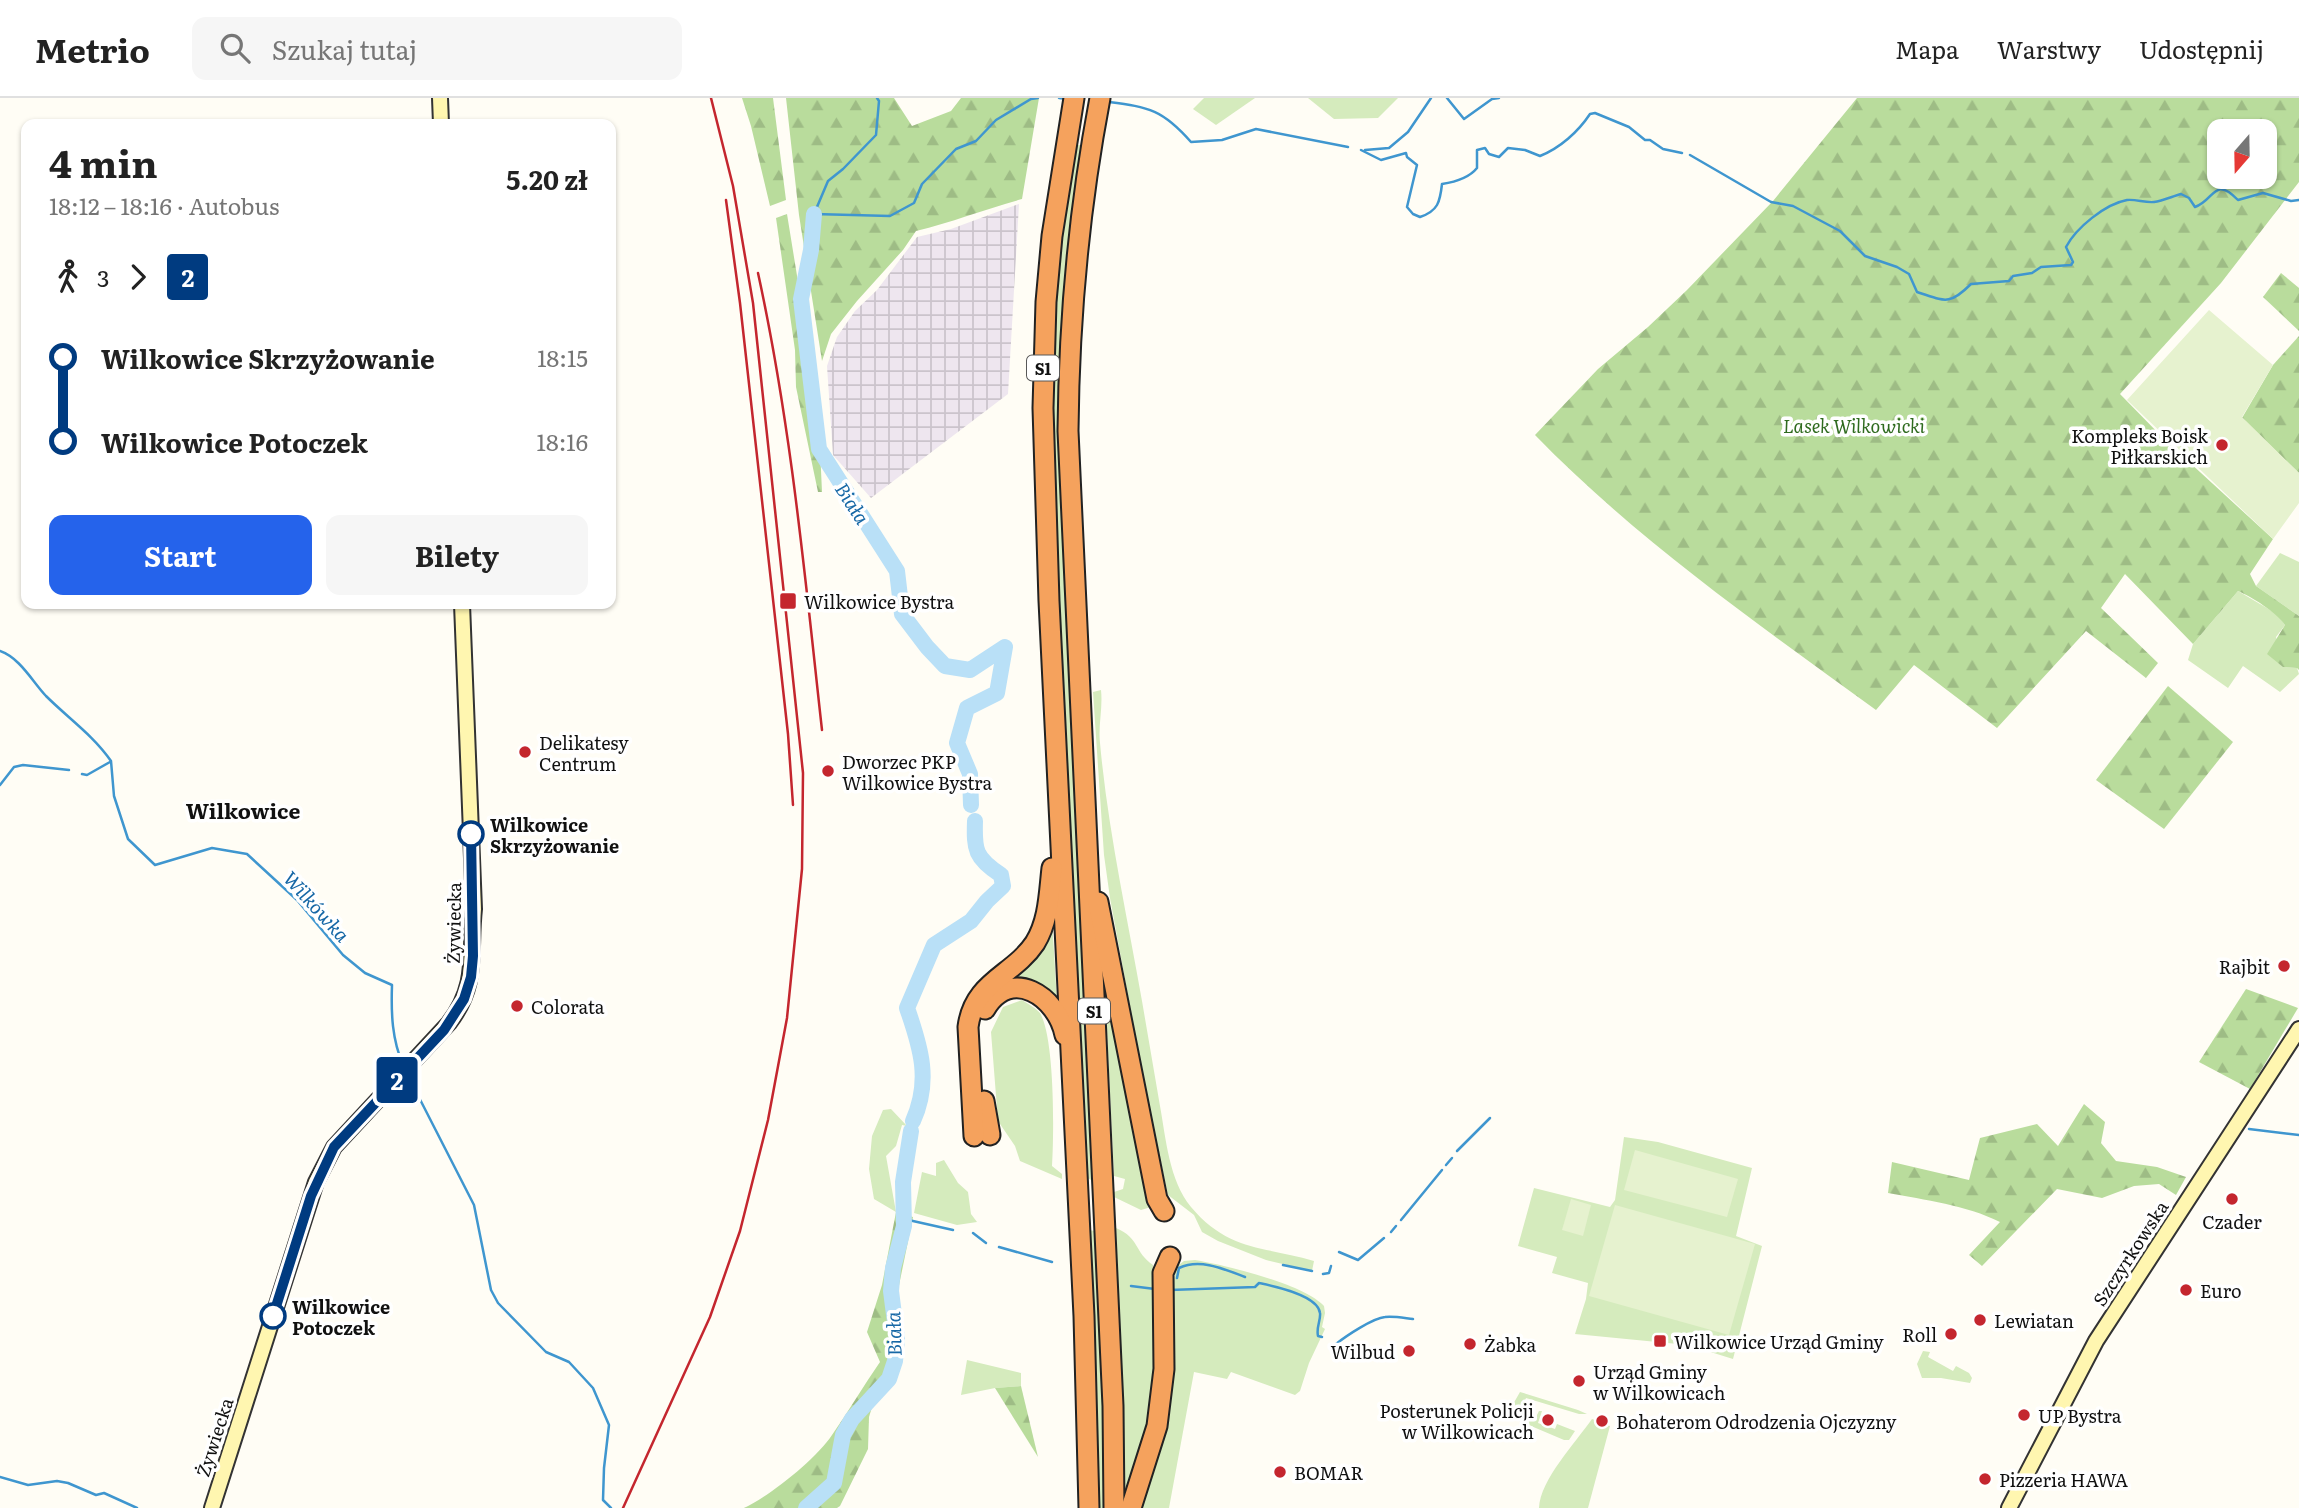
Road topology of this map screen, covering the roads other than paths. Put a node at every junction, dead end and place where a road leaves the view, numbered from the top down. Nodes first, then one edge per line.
1 (440, 98) edge
2 (1074, 98) edge
3 (1100, 98) edge
4 (441, 119) edge
5 (462, 609) edge
6 (1059, 804) junction
7 (1085, 837) junction
8 (2299, 1029) edge
9 (1072, 1067) junction
10 (1164, 1211) dead end
11 (1170, 1257) dead end
12 (212, 1508) edge
13 (1089, 1508) edge
14 (1114, 1508) edge
15 (1131, 1508) edge
16 (2009, 1508) edge

1 - 4 main road
2 - 6 highway, S1
3 - 7 highway, S1
5 - 12 main road, Żywiecka
6 - 9 highway, S1
6 - 9 highway
7 - 10 highway
7 - 14 highway, S1
8 - 16 main road, Szczyrkowska
9 - 13 highway, S1
11 - 15 highway

